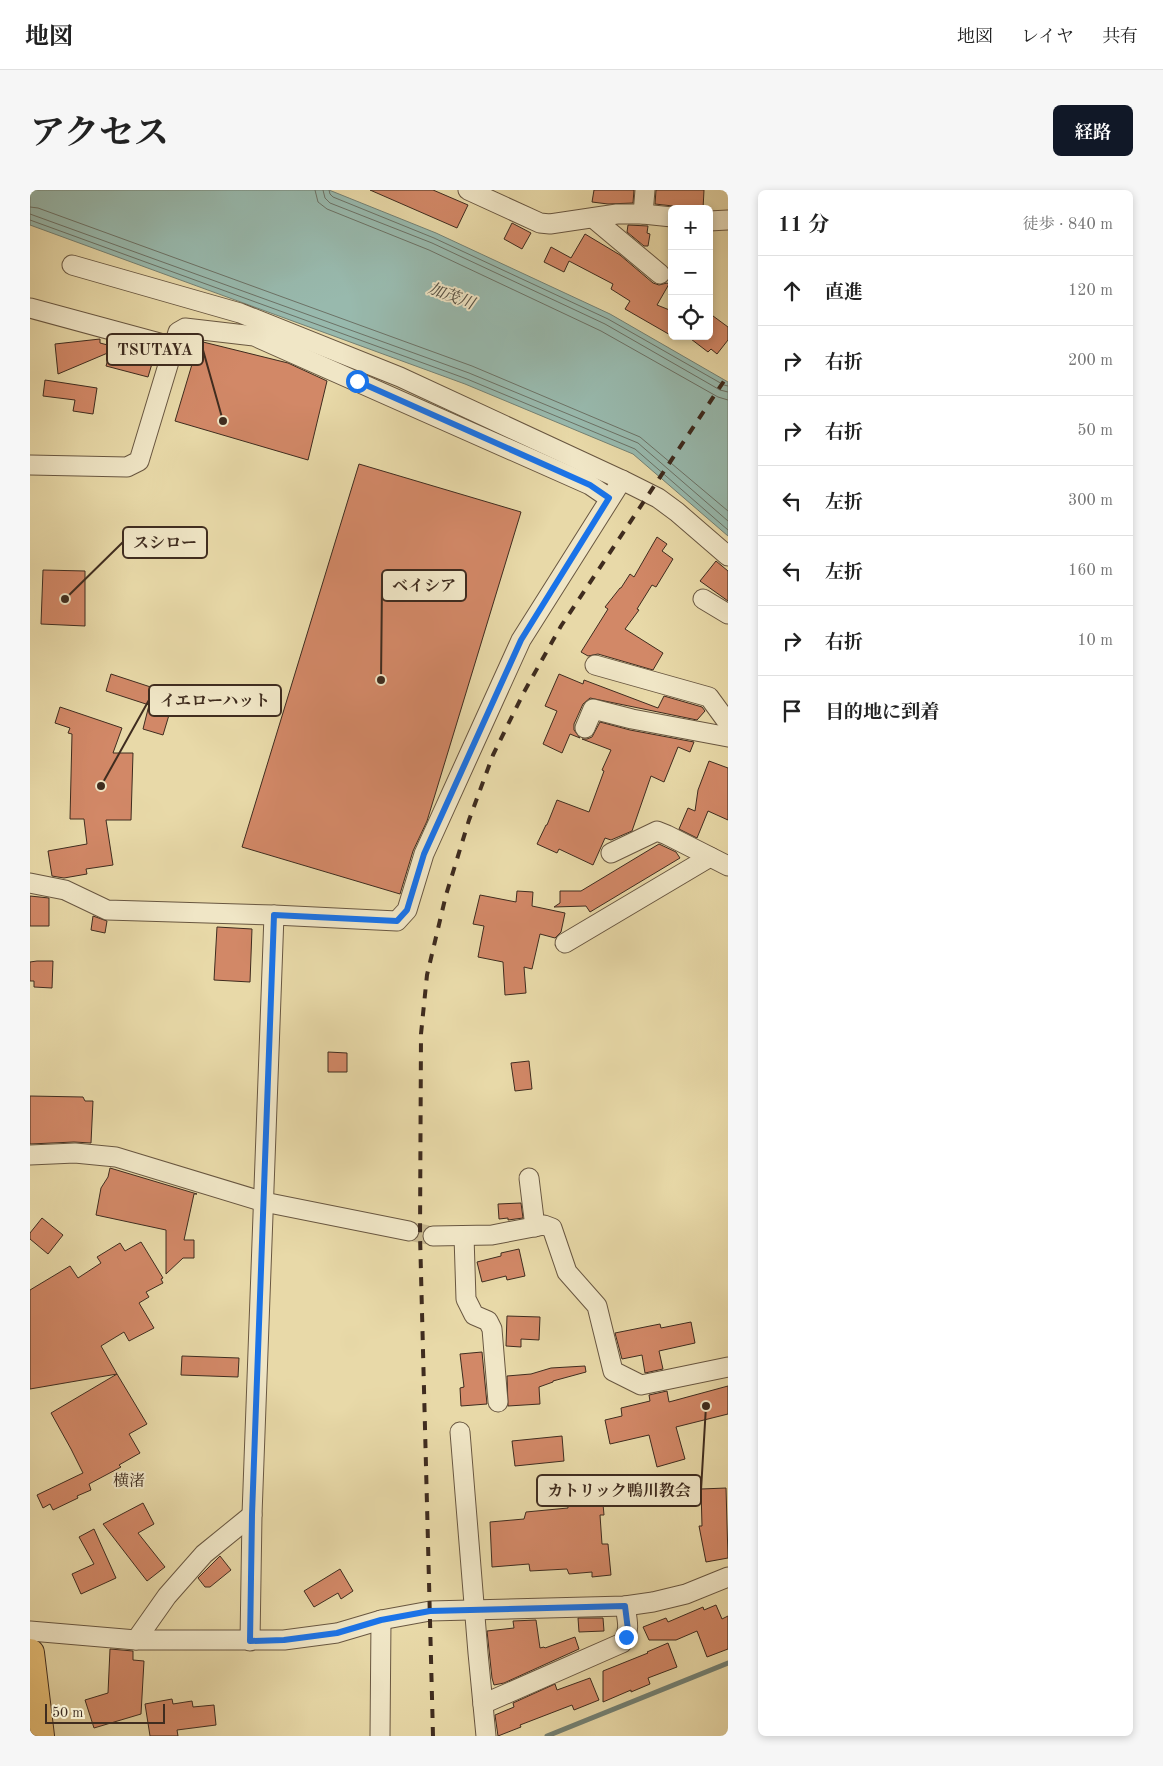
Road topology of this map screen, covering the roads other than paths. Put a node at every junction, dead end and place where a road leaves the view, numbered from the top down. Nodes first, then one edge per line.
1 (468, 190) edge
2 (645, 190) edge
3 (644, 214) junction
4 (668, 217) edge
5 (592, 218) junction
6 (728, 220) edge
7 (713, 222) edge
8 (72, 265) dead end
9 (660, 274) dead end
10 (30, 308) edge
11 (174, 347) junction
12 (30, 466) edge
13 (622, 480) junction
14 (609, 498) junction
15 (728, 556) edge
16 (702, 599) dead end
17 (728, 614) edge
18 (595, 665) dead end
19 (728, 723) edge
20 (585, 728) dead end
21 (728, 737) edge
22 (611, 854) dead end
23 (710, 857) junction
24 (728, 866) edge
25 (30, 883) edge
26 (274, 915) junction
27 (565, 942) dead end
28 (30, 1155) edge
29 (529, 1178) dead end
30 (264, 1202) junction
31 (535, 1227) junction
32 (409, 1231) tunnel mouth
33 (433, 1236) tunnel mouth
34 (464, 1236) junction
35 (728, 1367) edge
36 (498, 1402) dead end
37 (460, 1432) dead end
38 (252, 1515) junction
39 (728, 1577) edge
40 (625, 1606) junction
41 (474, 1610) junction
42 (381, 1620) junction
43 (30, 1632) edge
44 (136, 1640) junction
45 (250, 1641) junction
46 (30, 1653) edge
47 (483, 1704) junction
48 (40, 1736) edge
49 (380, 1736) edge
50 (486, 1736) edge

1 - 5 street
2 - 3 street
3 - 4 street
3 - 5 street
5 - 9 street
6 - 7 street
8 - 13 street
10 - 11 street
11 - 12 street
11 - 14 street
13 - 14 street
13 - 15 street
14 - 26 street
16 - 17 street
18 - 19 street
20 - 21 street
22 - 23 street
23 - 24 street
23 - 27 street
25 - 26 street
26 - 30 street
28 - 30 street
29 - 31 street
30 - 32 street
30 - 38 street
31 - 34 street
31 - 35 street
33 - 34 street
34 - 36 street
37 - 41 street
38 - 44 street
38 - 45 street
39 - 40 street
40 - 41 street
40 - 47 street
41 - 42 street
41 - 47 street
42 - 45 street
42 - 49 street
43 - 44 street
44 - 45 street
46 - 48 highway
47 - 50 street

